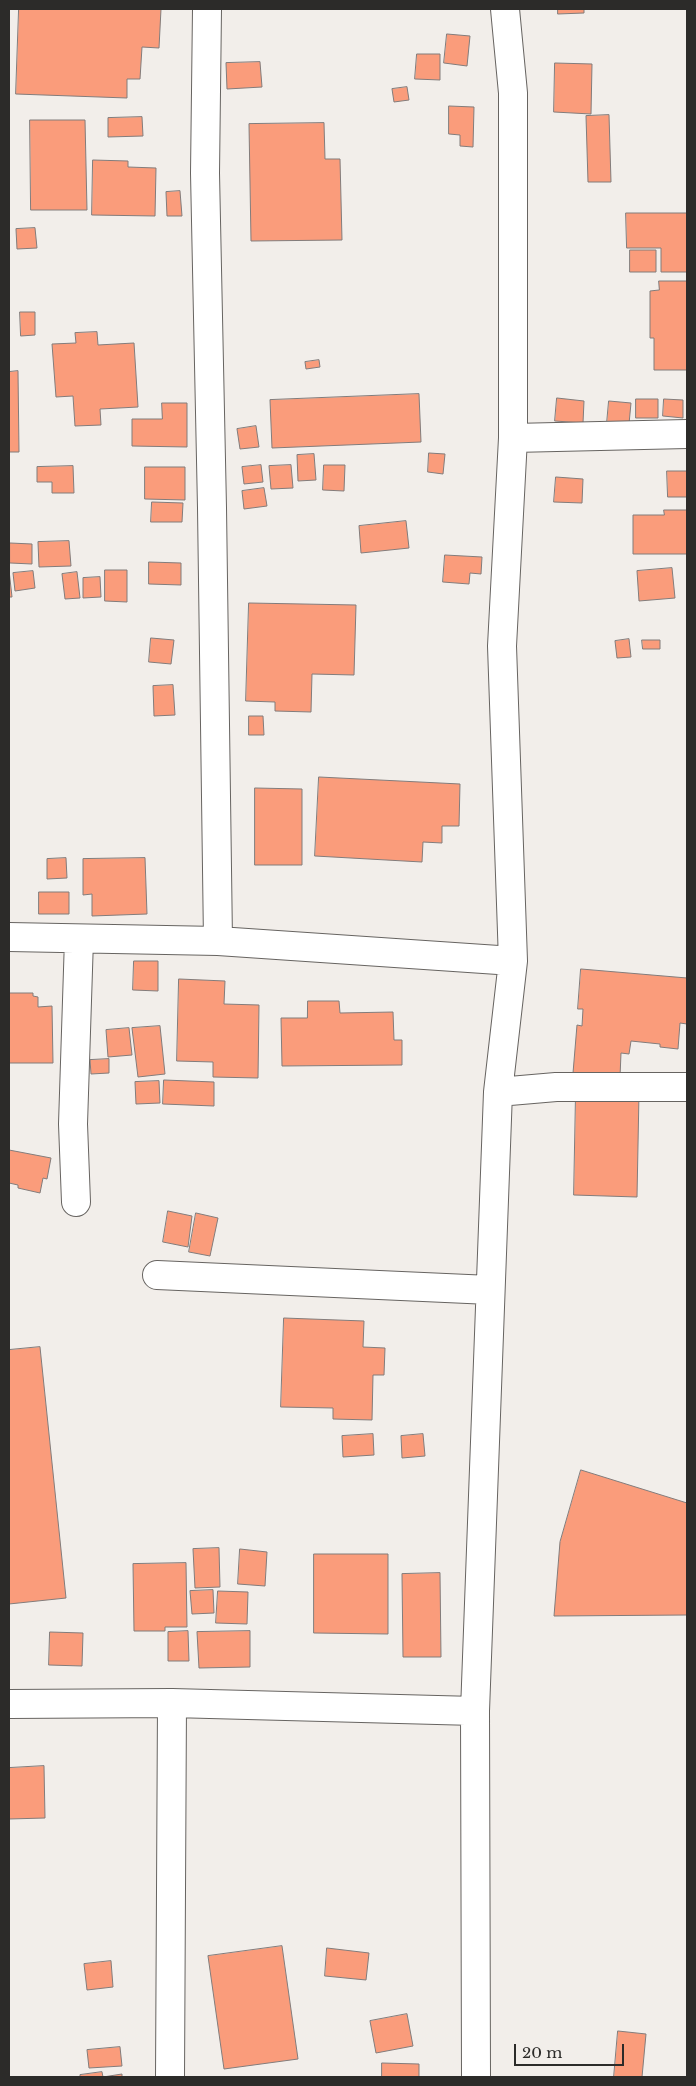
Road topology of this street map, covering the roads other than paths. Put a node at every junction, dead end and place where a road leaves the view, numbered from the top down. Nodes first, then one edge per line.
1 (207, 9) edge
2 (506, 9) edge
3 (687, 434) edge
4 (513, 438) junction
5 (9, 937) edge
6 (79, 939) junction
7 (218, 942) junction
8 (512, 961) junction
9 (687, 1087) edge
10 (498, 1092) junction
11 (76, 1202) dead end
12 (157, 1275) dead end
13 (490, 1290) junction
14 (172, 1703) junction
15 (9, 1704) edge
16 (475, 1711) junction
17 (170, 2077) edge
18 (476, 2077) edge

1 - 7 street
2 - 4 street
3 - 4 street
4 - 8 street
5 - 6 street
6 - 7 street
6 - 11 street
7 - 8 street
8 - 10 street
9 - 10 street
10 - 13 street
12 - 13 street
13 - 16 street
14 - 15 street
14 - 16 street
14 - 17 street
16 - 18 street

